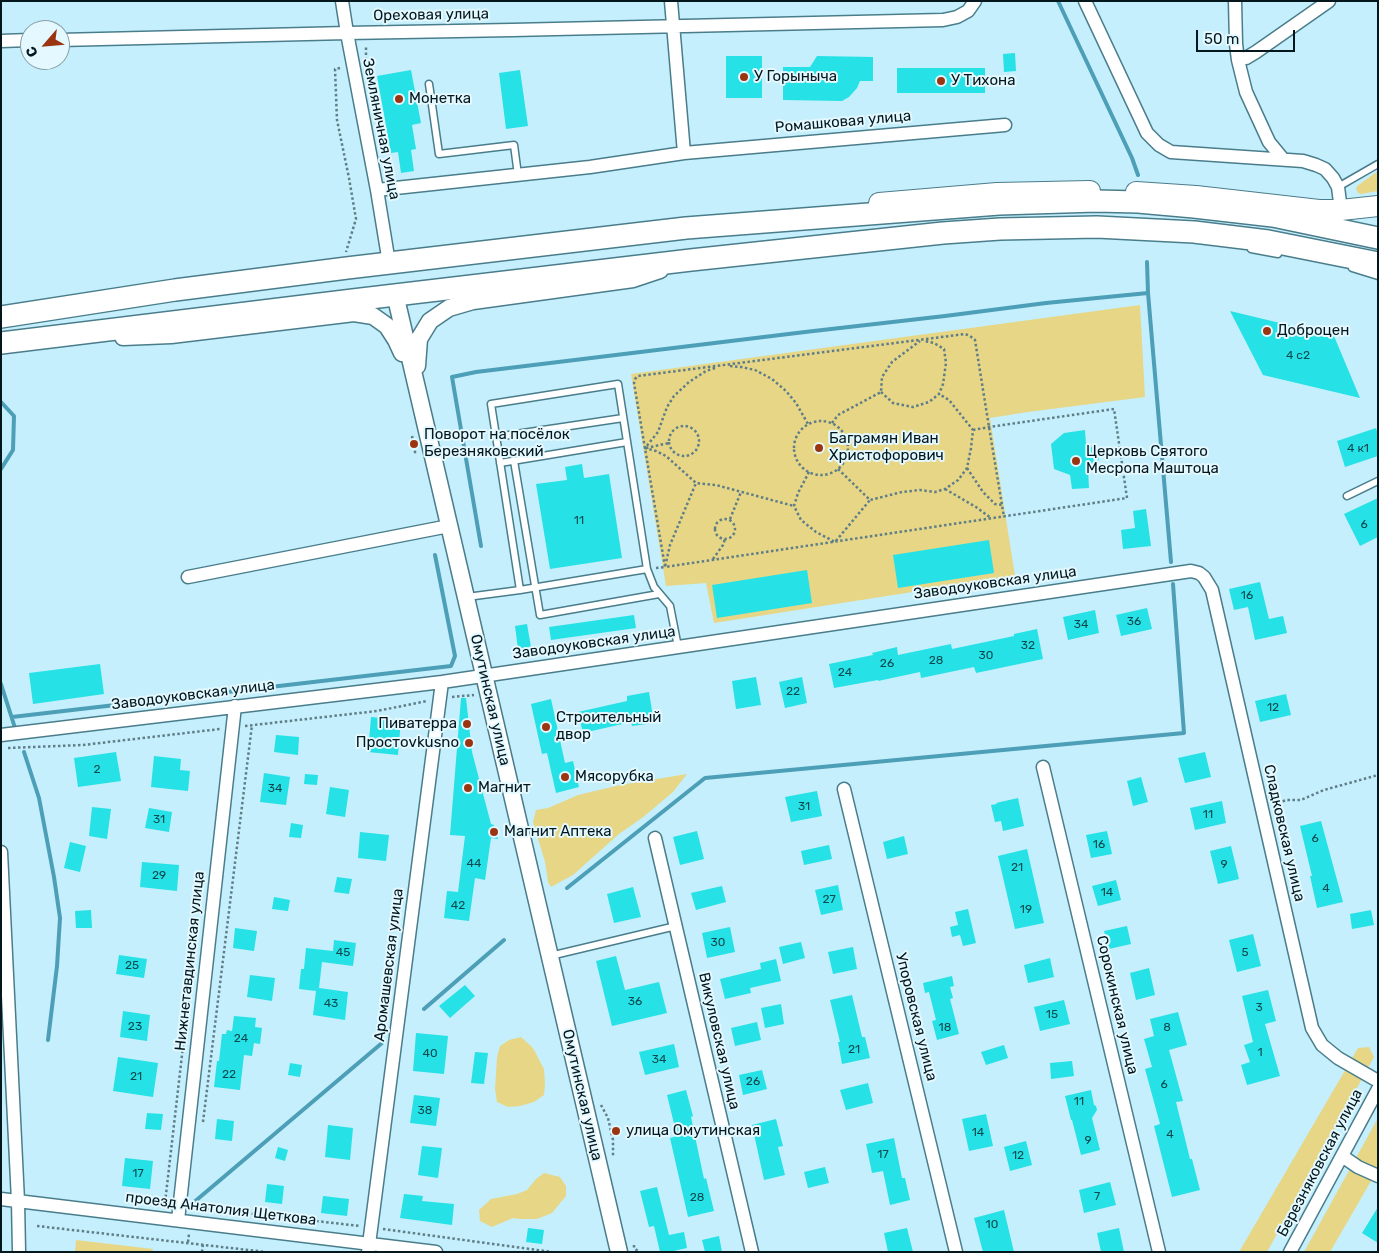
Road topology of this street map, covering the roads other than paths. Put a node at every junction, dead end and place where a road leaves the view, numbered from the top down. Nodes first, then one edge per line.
1 (342, 1) edge
2 (671, 1) edge
3 (975, 1) edge
4 (1086, 1) edge
5 (1236, 1) edge
6 (1330, 1) edge
7 (673, 27) junction
8 (347, 33) junction
9 (20, 40) edge
10 (70, 40) edge
11 (1, 41) edge
12 (1238, 60) junction
13 (429, 84) dead end
14 (1005, 125) dead end
15 (684, 153) junction
16 (1283, 159) junction
17 (1378, 164) edge
18 (518, 175) junction
19 (1338, 187) junction
20 (377, 190) junction
21 (1378, 206) edge
22 (1340, 210) junction
23 (686, 228) junction
24 (1054, 228) junction
25 (1092, 235) dead end
26 (1378, 238) edge
27 (1244, 248) dead end
28 (1288, 255) dead end
29 (691, 260) junction
30 (389, 263) junction
31 (1378, 263) edge
32 (1342, 266) dead end
33 (1378, 276) edge
34 (395, 294) junction
35 (1, 317) edge
36 (10, 342) edge
37 (416, 383) junction
38 (623, 418) junction
39 (496, 437) junction
40 (627, 442) junction
41 (514, 460) junction
42 (500, 463) junction
43 (1378, 481) edge
44 (1347, 496) dead end
45 (449, 526) junction
46 (647, 569) junction
47 (1191, 571) joint
48 (188, 577) dead end
49 (535, 587) junction
50 (520, 590) junction
51 (659, 594) junction
52 (467, 597) junction
53 (678, 647) junction
54 (484, 676) junction
55 (442, 682) junction
56 (235, 706) junction
57 (1, 734) edge
58 (1043, 766) dead end
59 (844, 789) dead end
60 (655, 838) dead end
61 (1, 852) edge
62 (676, 926) junction
63 (549, 956) junction
64 (1378, 1081) edge
65 (1378, 1090) edge
66 (1342, 1156) junction
67 (1378, 1176) edge
68 (1, 1199) edge
69 (18, 1201) junction
70 (178, 1220) junction
71 (369, 1248) edge
72 (19, 1252) edge
73 (436, 1252) edge
74 (619, 1252) edge
75 (752, 1252) edge
76 (956, 1252) edge
77 (1159, 1252) edge
78 (1290, 1252) edge

1 - 8 street, Земляничная улица
2 - 7 street
3 - 7 street, Ореховая улица
4 - 16 street
5 - 12 street
6 - 12 street
7 - 8 street, Ореховая улица
7 - 15 street
8 - 10 street, Ореховая улица
8 - 20 street, Земляничная улица
9 - 11 street
12 - 16 street
13 - 18 lane
14 - 15 street, Ромашковая улица
15 - 18 street, Ромашковая улица
16 - 19 street
17 - 19 lane
18 - 20 street, Ромашковая улица
19 - 22 street
20 - 30 street, Земляничная улица
21 - 22 main road
22 - 23 main road
23 - 26 highway
23 - 30 highway
24 - 25 lane
24 - 29 highway
24 - 31 highway
27 - 28 lane
29 - 34 highway
29 - 37 street
30 - 34 highway
30 - 35 highway
32 - 33 lane
34 - 36 highway
34 - 37 street, Омутинская улица
36 - 37 street
37 - 45 street, Омутинская улица
38 - 39 lane
38 - 39 lane
38 - 40 lane
39 - 42 lane
40 - 41 lane
40 - 46 lane
41 - 42 lane
41 - 49 lane
42 - 50 lane
43 - 44 lane
45 - 48 street
45 - 52 street, Омутинская улица
46 - 49 lane
46 - 51 lane
47 - 53 street, Заводоуковская улица
47 - 64 street, Сладковская улица
49 - 50 lane
49 - 51 lane
50 - 52 lane
51 - 53 lane
52 - 54 street, Омутинская улица
53 - 54 street, Заводоуковская улица
54 - 55 street, Заводоуковская улица
54 - 63 street, Омутинская улица
55 - 56 street, Заводоуковская улица
55 - 71 street, Аромашевская улица
56 - 57 street, Заводоуковская улица
56 - 70 street, Нижнетавдинская улица
58 - 77 street, Сорокинская улица
59 - 76 street, Упоровская улица
60 - 62 street, Викуловская улица
61 - 69 street
62 - 63 lane
62 - 75 street, Викуловская улица
63 - 74 street, Омутинская улица
65 - 66 street, Березняковская улица
66 - 67 street
66 - 78 street, Березняковская улица
68 - 69 street, проезд Анатолия Щеткова
69 - 70 street, проезд Анатолия Щеткова
69 - 72 street
70 - 71 street, проезд Анатолия Щеткова
71 - 73 street, проезд Анатолия Щеткова

